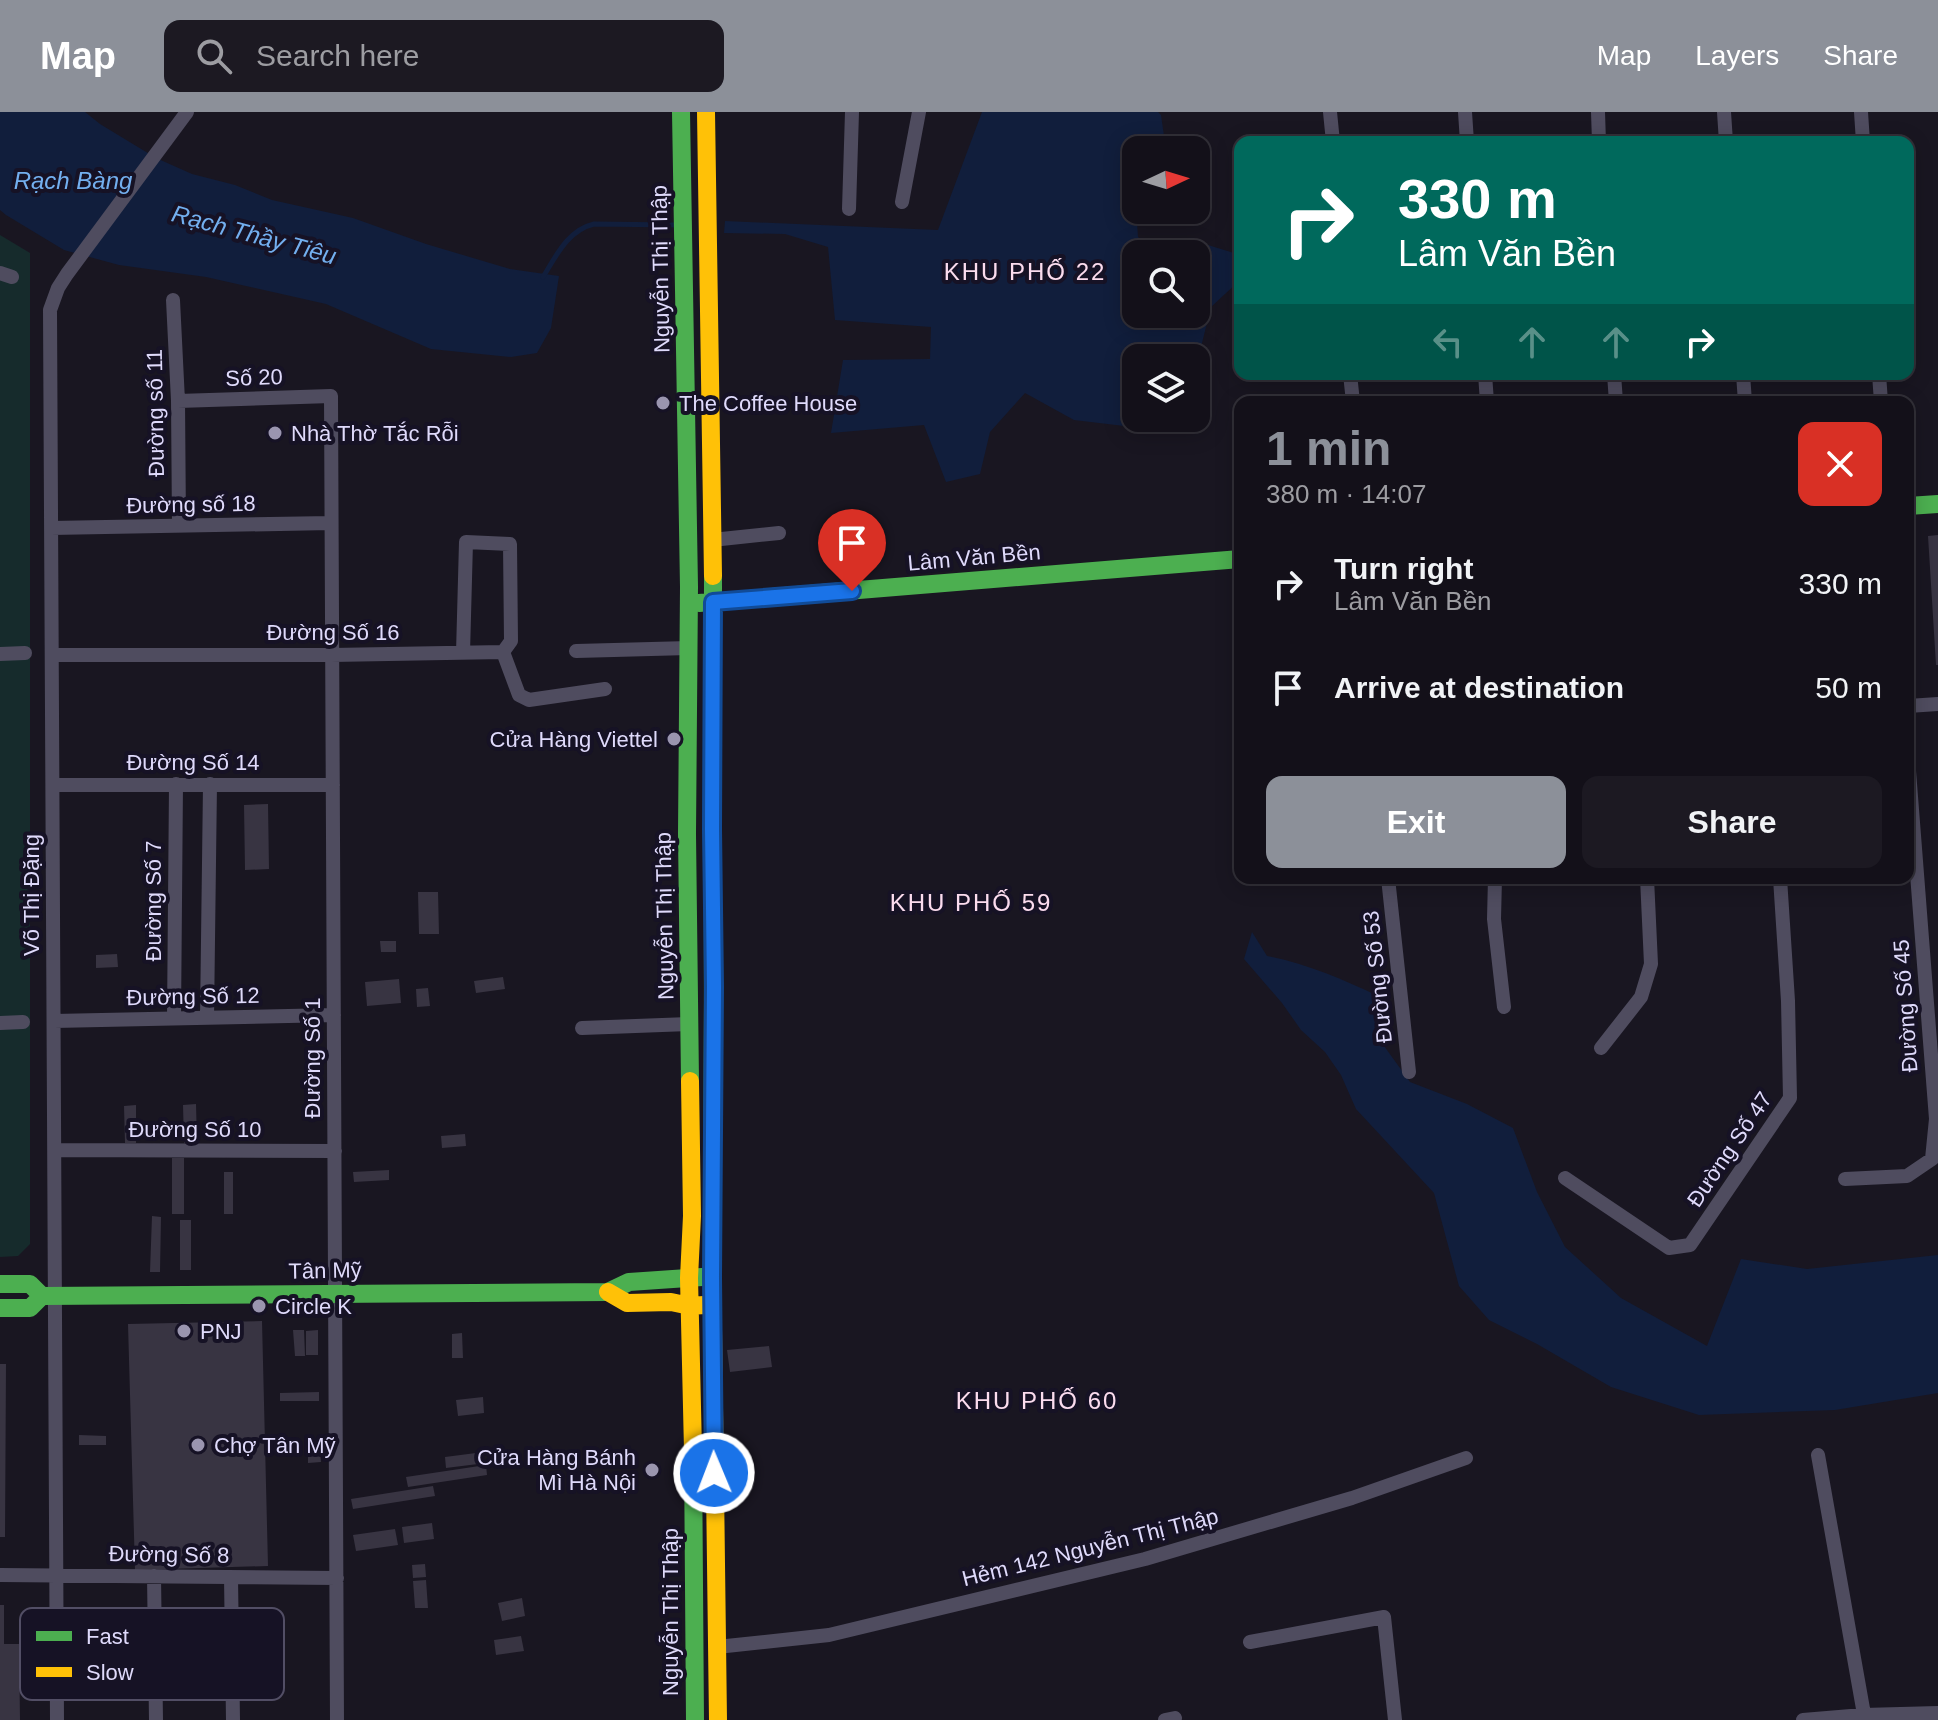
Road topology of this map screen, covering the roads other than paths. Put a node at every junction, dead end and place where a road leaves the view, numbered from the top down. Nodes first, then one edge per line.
1 (187, 112) edge
2 (681, 112) edge
3 (706, 112) edge
4 (852, 112) edge
5 (919, 112) edge
6 (1330, 112) edge
7 (1465, 112) edge
8 (1598, 112) edge
9 (1724, 112) edge
10 (1861, 112) edge
11 (1332, 136) edge
12 (1467, 136) edge
13 (1599, 136) edge
14 (1726, 136) edge
15 (1863, 136) edge
16 (902, 202) dead end
17 (849, 209) dead end
18 (173, 300) dead end
19 (331, 396) joint
20 (178, 401) junction
21 (1938, 504) edge
22 (1914, 506) edge
23 (331, 523) junction
24 (179, 526) junction
25 (51, 528) junction
26 (779, 533) dead end
27 (712, 540) junction
28 (1234, 559) edge
29 (713, 602) junction
30 (689, 604) junction
31 (689, 648) junction
32 (576, 651) dead end
33 (503, 652) junction
34 (25, 653) dead end
35 (463, 653) junction
36 (0, 654) edge
37 (52, 655) junction
38 (332, 655) junction
39 (605, 689) dead end
40 (1938, 704) edge
41 (1914, 706) edge
42 (176, 784) junction
43 (210, 784) junction
44 (53, 785) junction
45 (333, 785) junction
46 (1914, 835) edge
47 (1389, 884) edge
48 (1495, 884) edge
49 (1647, 884) edge
50 (1780, 884) edge
51 (1504, 1007) dead end
52 (334, 1015) junction
53 (174, 1018) junction
54 (207, 1018) junction
55 (54, 1021) junction
56 (23, 1022) dead end
57 (0, 1023) edge
58 (689, 1024) junction
59 (582, 1028) dead end
60 (1601, 1048) dead end
61 (1409, 1072) dead end
62 (55, 1150) junction
63 (335, 1151) junction
64 (1565, 1178) dead end
65 (1845, 1179) dead end
66 (712, 1215) junction
67 (692, 1216) junction
68 (712, 1277) junction
69 (689, 1278) junction
70 (0, 1284) edge
71 (608, 1292) junction
72 (335, 1294) junction
73 (49, 1296) junction
74 (712, 1305) junction
75 (690, 1306) junction
76 (0, 1308) edge
77 (1818, 1455) dead end
78 (1466, 1458) dead end
79 (0, 1575) edge
80 (57, 1575) junction
81 (154, 1576) junction
82 (231, 1577) junction
83 (337, 1578) junction
84 (57, 1608) edge
85 (154, 1608) edge
86 (231, 1608) edge
87 (1250, 1642) dead end
88 (717, 1647) junction
89 (156, 1700) edge
90 (233, 1700) edge
91 (1938, 1713) edge
92 (1864, 1718) edge
93 (156, 1720) edge
94 (233, 1720) edge
95 (337, 1720) edge
96 (695, 1720) edge
97 (718, 1720) edge
98 (1395, 1720) edge
99 (1803, 1720) edge

1 - 25 street, Võ Thị Đặng
2 - 30 main road, Nguyễn Thị Thập
3 - 27 main road, Nguyễn Thị Thập
4 - 17 street
5 - 16 street
6 - 11 street
7 - 12 street
8 - 13 street
9 - 14 street
10 - 15 street
18 - 20 street, Đường số 11
19 - 20 street, Số 20
19 - 23 street, Đường Số 1
20 - 24 street, Đường số 11
21 - 22 main road
23 - 24 street, Đường số 18
23 - 38 street, Đường Số 1
24 - 25 street, Đường số 18
25 - 37 street, Võ Thị Đặng
26 - 27 street
27 - 29 main road, Nguyễn Thị Thập
28 - 29 main road, Lâm Văn Bền
29 - 30 main road, Lâm Văn Bền
29 - 66 main road, Nguyễn Thị Thập
30 - 31 main road, Nguyễn Thị Thập
31 - 32 street
31 - 58 main road, Nguyễn Thị Thập
33 - 35 street, Đường Số 16
33 - 35 street
33 - 39 street
34 - 36 street
35 - 38 street, Đường Số 16
37 - 38 street, Đường Số 16
37 - 44 street, Võ Thị Đặng
38 - 45 street, Đường Số 1
40 - 41 street
42 - 43 street, Đường Số 14
42 - 44 street, Đường Số 14
42 - 53 street, Đường Số 7
43 - 45 street, Đường Số 14
43 - 54 street
44 - 55 street, Võ Thị Đặng
45 - 52 street, Đường Số 1
46 - 65 street, Đường Số 45
47 - 61 street, Đường Số 53
48 - 51 street
49 - 60 street
50 - 64 street, Đường Số 47
52 - 54 street, Đường Số 12
52 - 63 street, Đường Số 1
53 - 54 street, Đường Số 12
53 - 55 street, Đường Số 12
55 - 62 street, Võ Thị Đặng
56 - 57 street
58 - 59 street
58 - 67 main road, Nguyễn Thị Thập
62 - 63 street, Đường Số 10
62 - 73 street, Võ Thị Đặng
63 - 72 street, Đường Số 1
66 - 67 main road
66 - 68 main road, Nguyễn Thị Thập
67 - 69 main road, Nguyễn Thị Thập
68 - 69 main road, Tân Mỹ
68 - 74 main road, Nguyễn Thị Thập
69 - 71 main road, Tân Mỹ
69 - 75 main road, Nguyễn Thị Thập
70 - 73 main road, Tân Mỹ
71 - 72 main road, Tân Mỹ
71 - 75 main road, Tân Mỹ
72 - 73 main road, Tân Mỹ
72 - 83 street, Đường Số 1
73 - 76 main road, Tân Mỹ
73 - 80 street, Võ Thị Đặng
74 - 75 main road, Tân Mỹ
74 - 88 main road, Nguyễn Thị Thập
75 - 96 main road, Nguyễn Thị Thập
77 - 92 street
78 - 88 street, Hẻm 142 Nguyễn Thị Thập
79 - 80 street, Đường Số 8
80 - 81 street, Đường Số 8
80 - 84 street, Võ Thị Đặng
81 - 82 street, Đường Số 8
81 - 85 street
82 - 83 street, Đường Số 8
82 - 86 street
83 - 95 street, Đường Số 1
87 - 98 street
88 - 97 main road, Nguyễn Thị Thập
89 - 93 street
90 - 94 street
91 - 92 street
92 - 99 street

